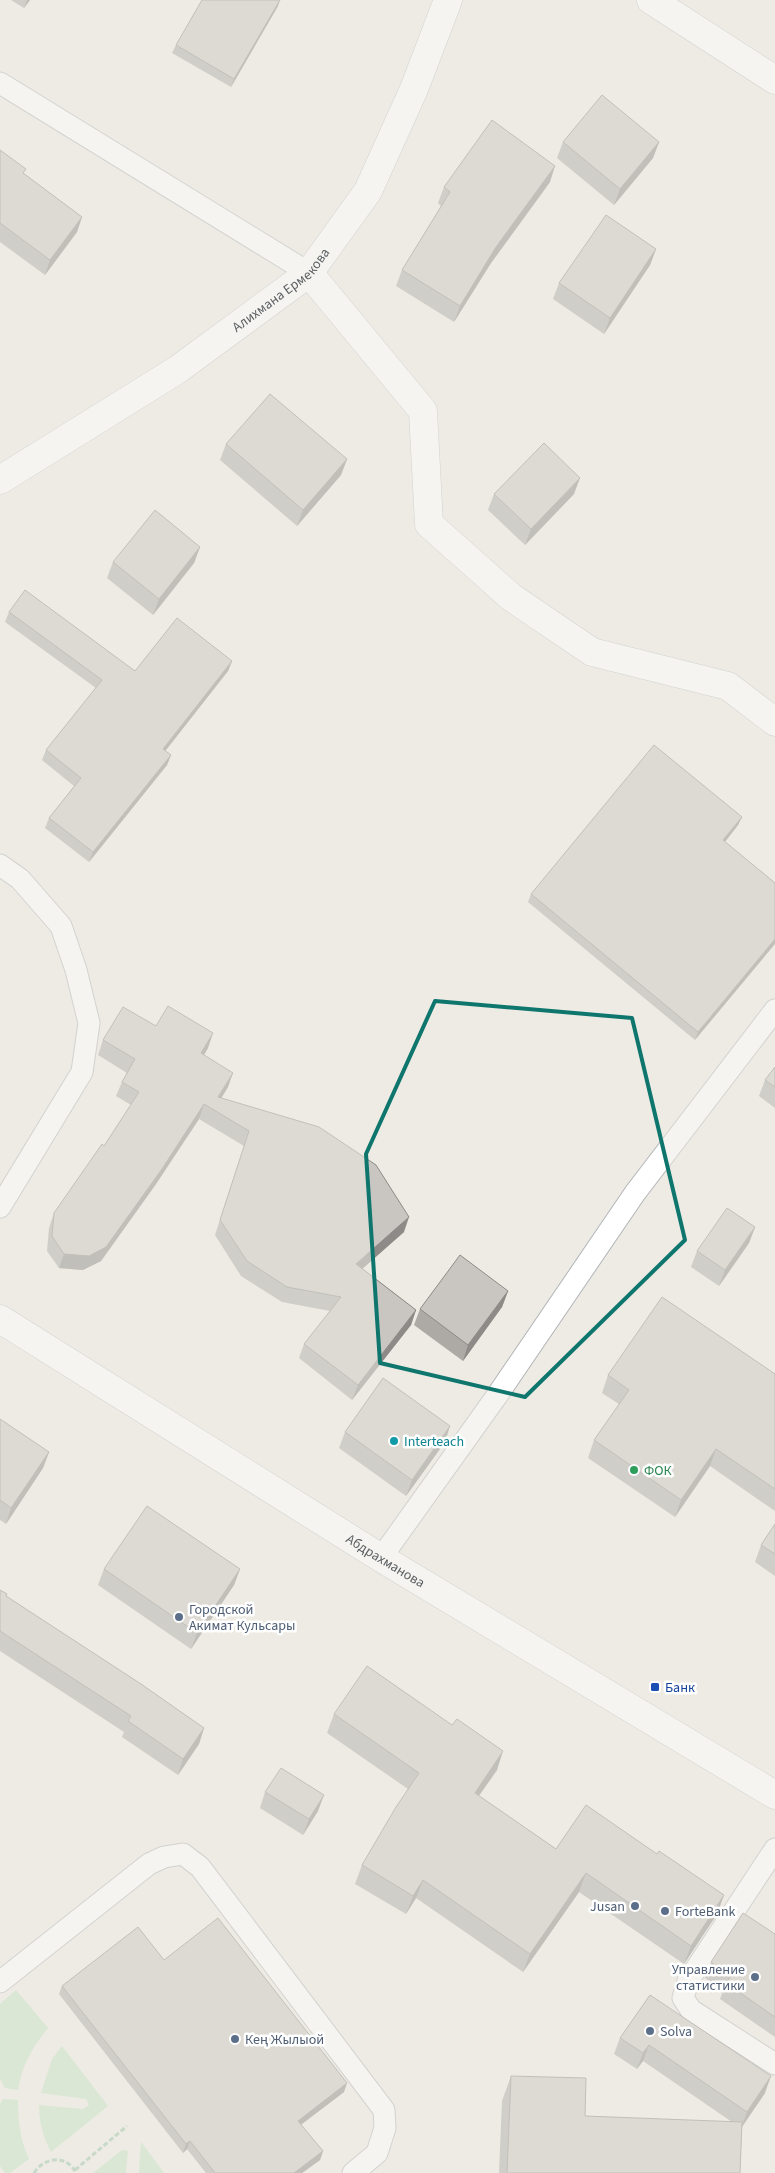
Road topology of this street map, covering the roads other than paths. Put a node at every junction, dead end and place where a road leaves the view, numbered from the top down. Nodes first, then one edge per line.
1 (448, 0) edge
2 (652, 0) edge
3 (775, 80) edge
4 (0, 83) edge
5 (309, 273) junction
6 (0, 480) edge
7 (775, 722) edge
8 (0, 865) edge
9 (775, 1010) edge
10 (0, 1207) edge
11 (0, 1319) edge
12 (381, 1558) junction
13 (775, 1795) edge
14 (775, 1849) edge
15 (0, 1982) edge
16 (775, 2064) edge
17 (353, 2173) edge

1 - 5 street, Алихмана Ермекова
2 - 3 street
4 - 5 lane
5 - 6 street, Алихмана Ермекова
5 - 7 street
8 - 10 lane
9 - 12 lane
11 - 12 street, Абдрахманова
12 - 13 street, Абдрахманова
14 - 16 lane
15 - 17 lane

